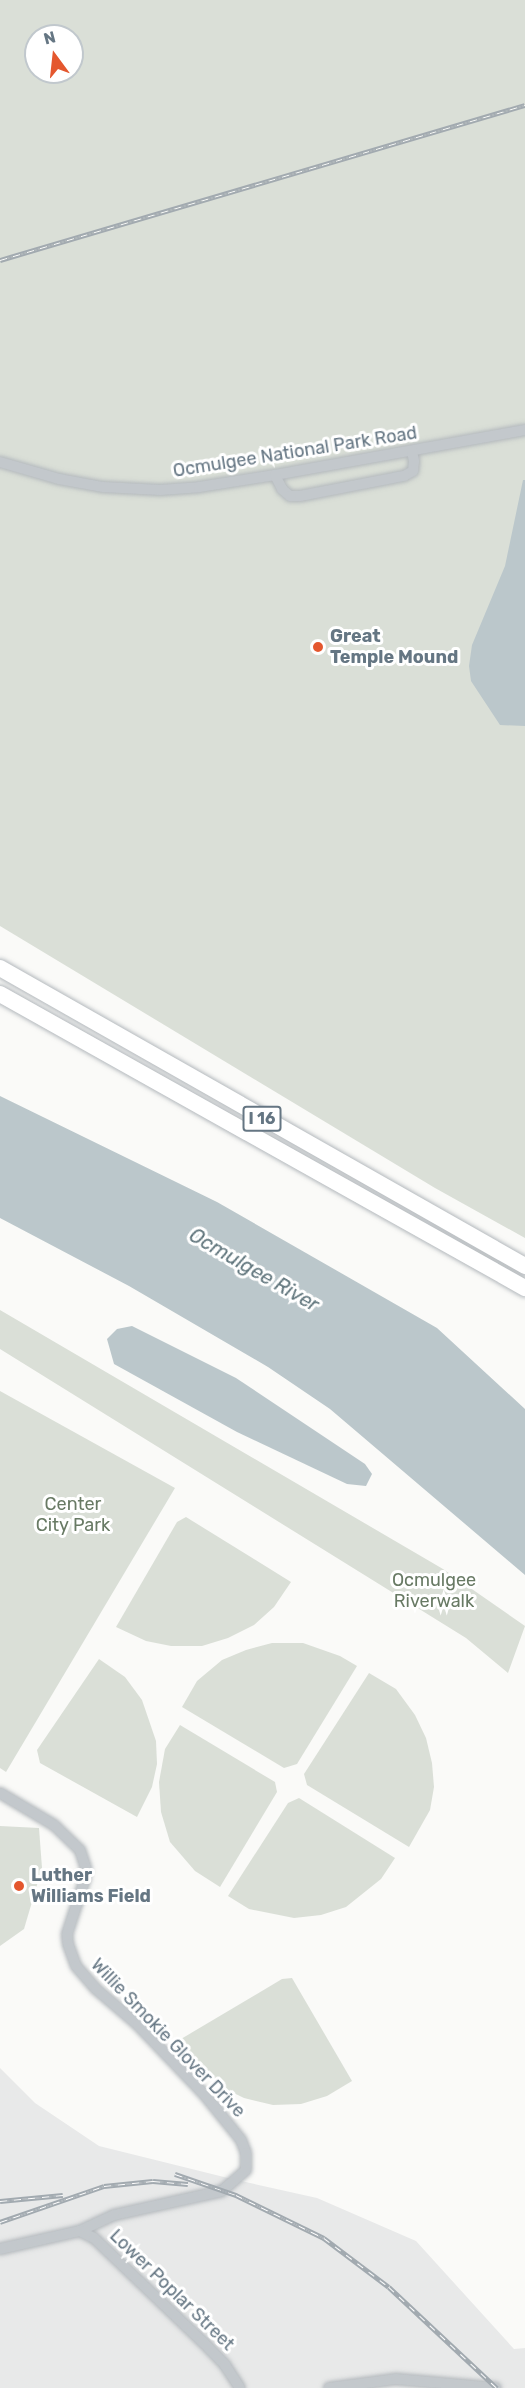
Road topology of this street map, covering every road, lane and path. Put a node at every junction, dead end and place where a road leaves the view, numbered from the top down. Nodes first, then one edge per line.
1 (525, 430) edge
2 (412, 451) junction
3 (0, 462) edge
4 (275, 475) junction
5 (0, 968) edge
6 (0, 994) edge
7 (525, 1266) edge
8 (525, 1288) edge
9 (0, 1793) edge
10 (80, 2232) junction
11 (0, 2250) edge
12 (240, 2388) edge
13 (329, 2388) edge
14 (496, 2388) edge

1 - 2 street, Ocmulgee National Park Road
2 - 4 street, Ocmulgee National Park Road
2 - 4 street
3 - 4 street, Ocmulgee National Park Road
5 - 7 highway, I 16
6 - 8 highway, I 16
9 - 10 street, Willie Smokie Glover Drive
10 - 11 street, Lower Poplar Street
10 - 12 street, Lower Poplar Street
13 - 14 street

